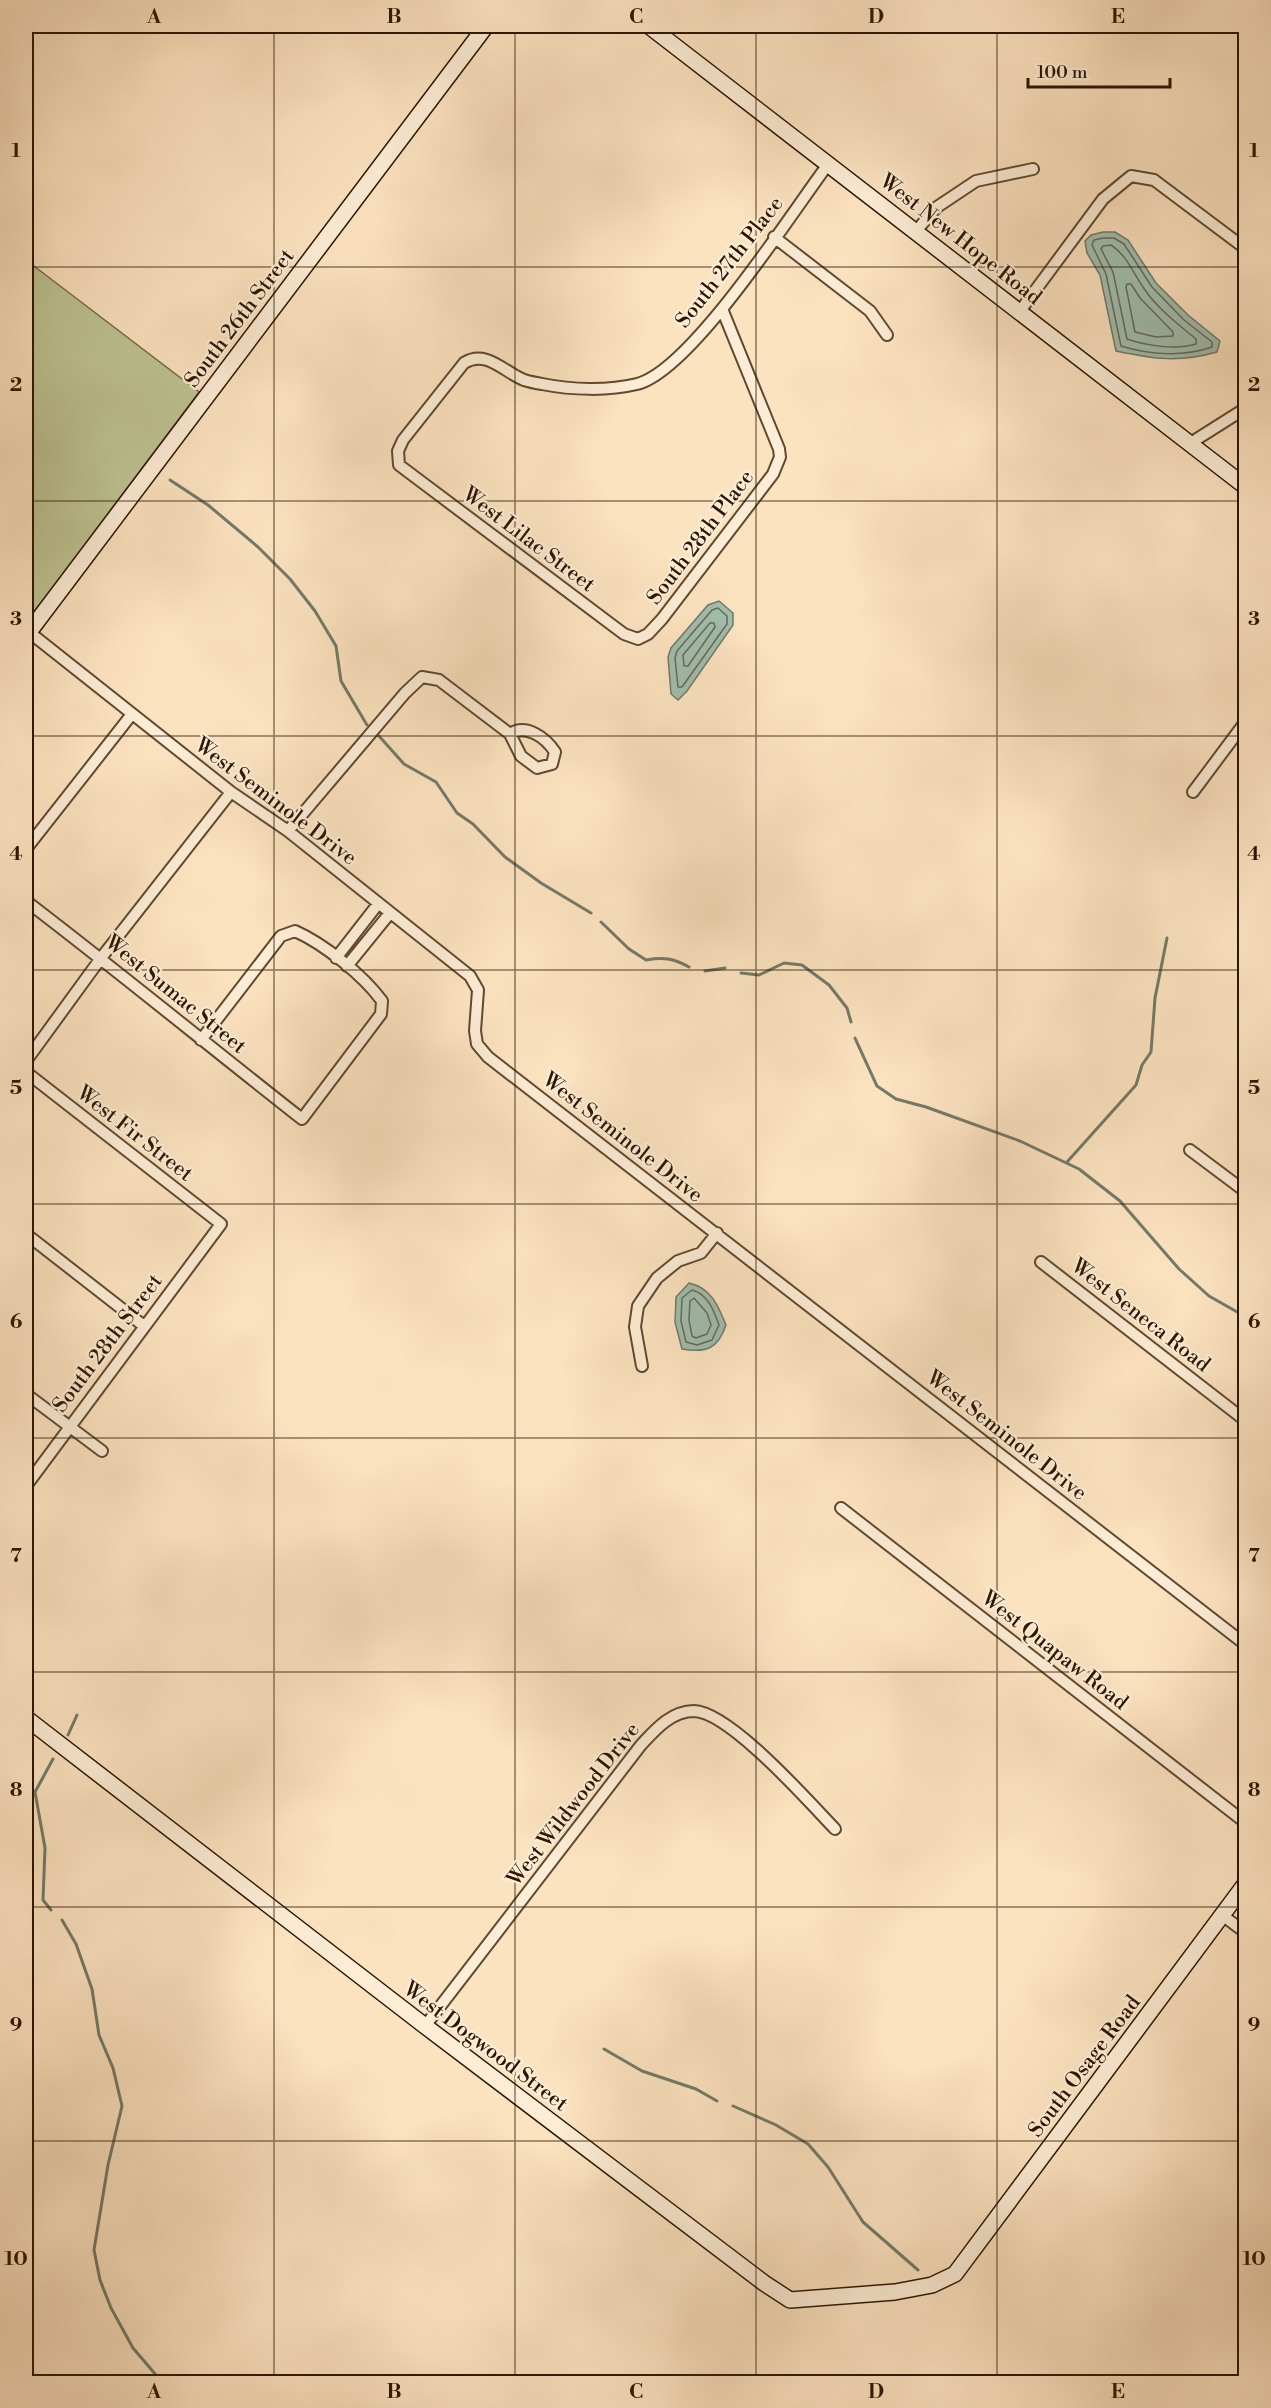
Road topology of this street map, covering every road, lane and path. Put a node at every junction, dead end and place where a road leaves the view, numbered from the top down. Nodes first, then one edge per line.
1 (486, 26) edge
2 (649, 26) edge
3 (829, 163) junction
4 (1033, 169) dead end
5 (916, 231) junction
6 (774, 237) junction
7 (1245, 249) edge
8 (722, 309) junction
9 (1020, 311) junction
10 (887, 335) dead end
11 (1245, 408) edge
12 (1189, 444) junction
13 (399, 465) joint
14 (1245, 487) edge
15 (27, 634) edge
16 (638, 639) joint
17 (132, 714) junction
18 (1245, 721) edge
19 (510, 734) dead end
20 (231, 792) junction
21 (1193, 792) dead end
22 (288, 831) junction
23 (26, 849) edge
24 (26, 901) edge
25 (378, 904) junction
26 (390, 913) junction
27 (101, 958) junction
28 (336, 958) junction
29 (347, 966) junction
30 (201, 1040) junction
31 (26, 1062) edge
32 (26, 1072) edge
33 (1190, 1150) dead end
34 (1245, 1192) edge
35 (221, 1224) joint
36 (717, 1233) junction
37 (26, 1234) edge
38 (1041, 1262) dead end
39 (144, 1326) junction
40 (642, 1366) dead end
41 (26, 1394) edge
42 (1245, 1421) edge
43 (68, 1427) junction
44 (102, 1451) dead end
45 (26, 1486) edge
46 (841, 1508) dead end
47 (1245, 1645) edge
48 (26, 1718) edge
49 (1245, 1823) edge
50 (835, 1829) dead end
51 (1245, 1883) edge
52 (1221, 1915) junction
53 (1245, 1934) edge
54 (425, 2026) junction
55 (955, 2274) joint

1 - 15 street, South 26th Street
2 - 3 street, West New Hope Road
3 - 5 street, West New Hope Road
3 - 6 street, South 27th Place
4 - 5 street
5 - 9 street, West New Hope Road
6 - 8 street, South 27th Place
6 - 10 street
7 - 9 street
8 - 13 street, South 27th Place
8 - 16 street, South 28th Place
9 - 12 street, West New Hope Road
11 - 12 street
12 - 14 street, West New Hope Road
13 - 16 street, West Lilac Street
15 - 17 street, West Seminole Drive
17 - 20 street, West Seminole Drive
17 - 23 street
18 - 21 street
19 - 22 street
20 - 22 street, West Seminole Drive
20 - 27 street
22 - 25 street, West Seminole Drive
24 - 27 street, West Sumac Street
25 - 26 street, West Seminole Drive
25 - 28 street
26 - 29 street
26 - 36 street, West Seminole Drive
27 - 30 street, West Sumac Street
27 - 31 street
28 - 29 street
28 - 30 street
29 - 30 street, West Sumac Street
32 - 35 street, West Fir Street
33 - 34 street
35 - 39 street, South 28th Street
36 - 40 street
36 - 47 street, West Seminole Drive
37 - 39 street
38 - 42 street, West Seneca Road
39 - 43 street, South 28th Street
41 - 43 street
43 - 44 street
43 - 45 street, South 28th Street
46 - 49 street, West Quapaw Road
48 - 54 street, West Dogwood Street
50 - 54 street, West Wildwood Drive
51 - 52 street, South Osage Road
52 - 53 street
52 - 55 street, South Osage Road
54 - 55 street, West Dogwood Street

